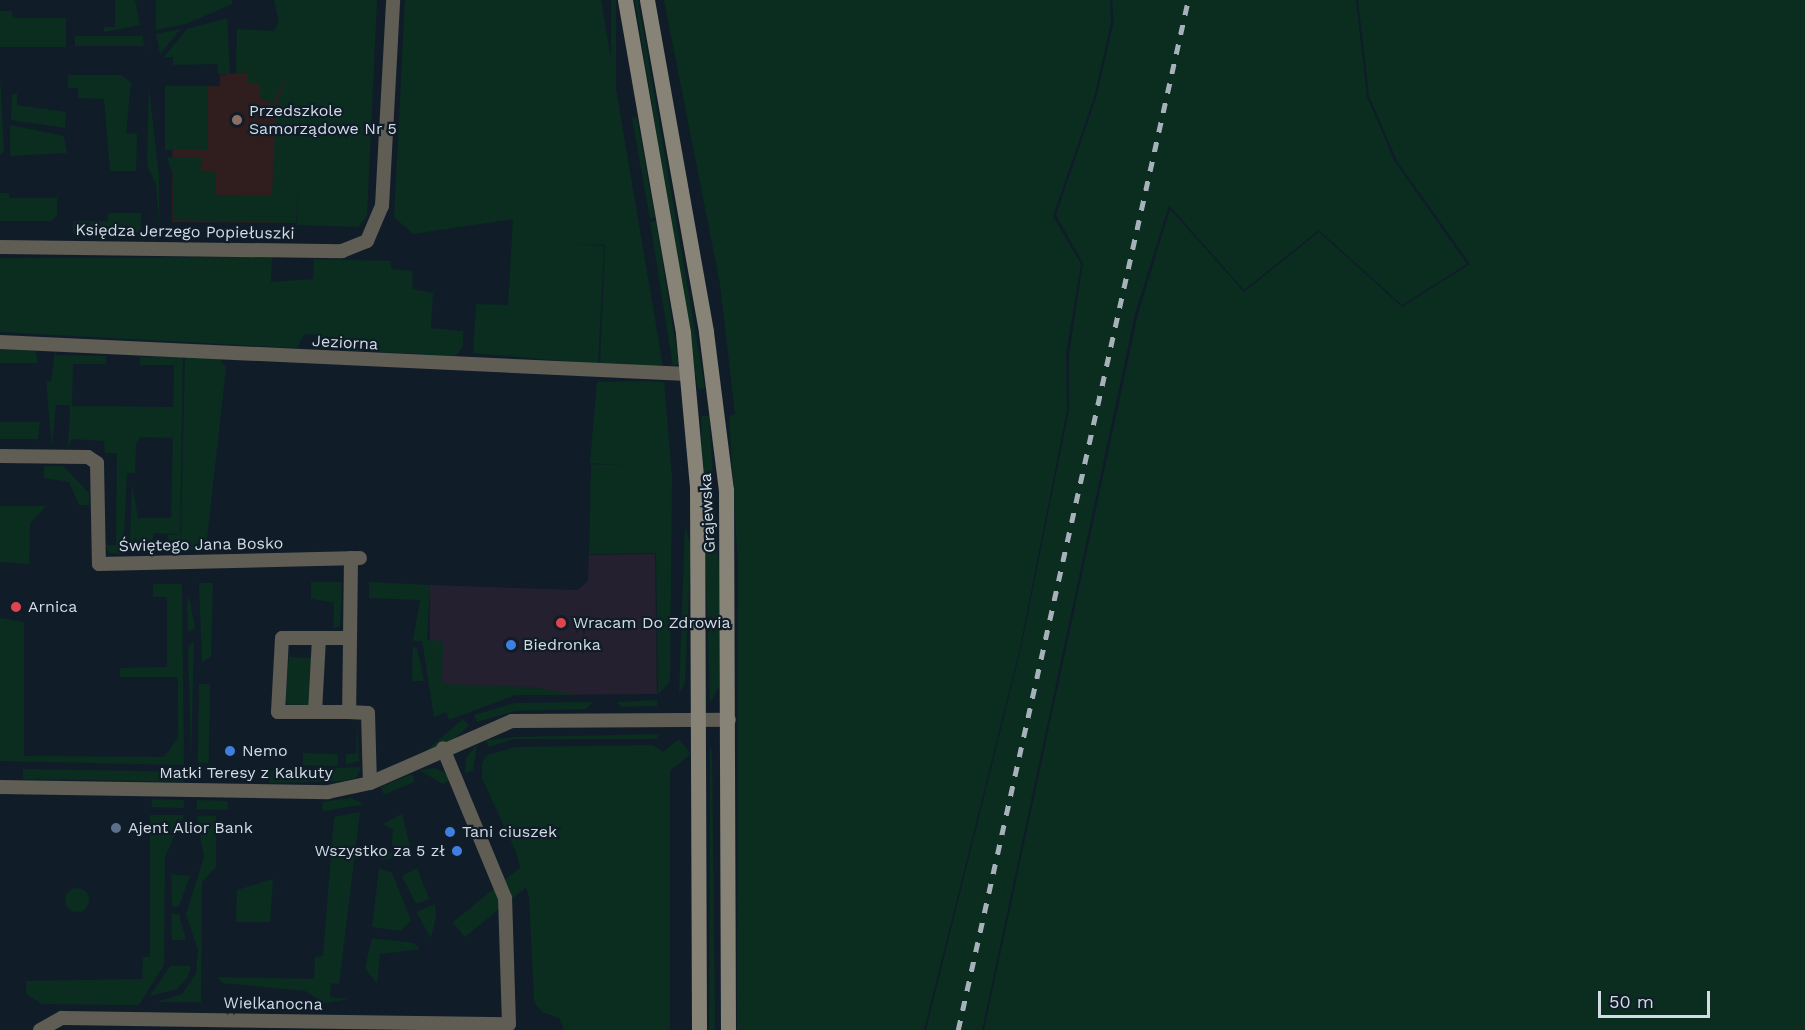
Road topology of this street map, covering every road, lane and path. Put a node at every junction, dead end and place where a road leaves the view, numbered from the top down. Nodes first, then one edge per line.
1 (393, 0) edge
2 (625, 0) edge
3 (647, 0) edge
4 (0, 247) edge
5 (0, 342) edge
6 (687, 374) junction
7 (0, 456) edge
8 (319, 638) junction
9 (350, 638) junction
10 (315, 712) junction
11 (349, 712) junction
12 (700, 720) junction
13 (729, 720) junction
14 (443, 748) junction
15 (370, 783) junction
16 (0, 787) edge
17 (40, 1030) edge
18 (699, 1030) edge
19 (728, 1030) edge

1 - 4 street, Księdza Jerzego Popiełuszki
2 - 6 main road, Grajewska
3 - 13 main road, Grajewska
5 - 6 street, Jeziorna
6 - 12 main road, Grajewska
7 - 9 street, Świętego Jana Bosko
8 - 9 street
8 - 10 street
8 - 10 street
9 - 11 street
10 - 11 street
11 - 15 street
12 - 13 street, Matki Teresy z Kalkuty
12 - 14 street, Matki Teresy z Kalkuty
12 - 18 main road, Grajewska
13 - 19 main road, Grajewska
14 - 15 street, Matki Teresy z Kalkuty
14 - 17 street, Wielkanocna
15 - 16 street, Matki Teresy z Kalkuty

